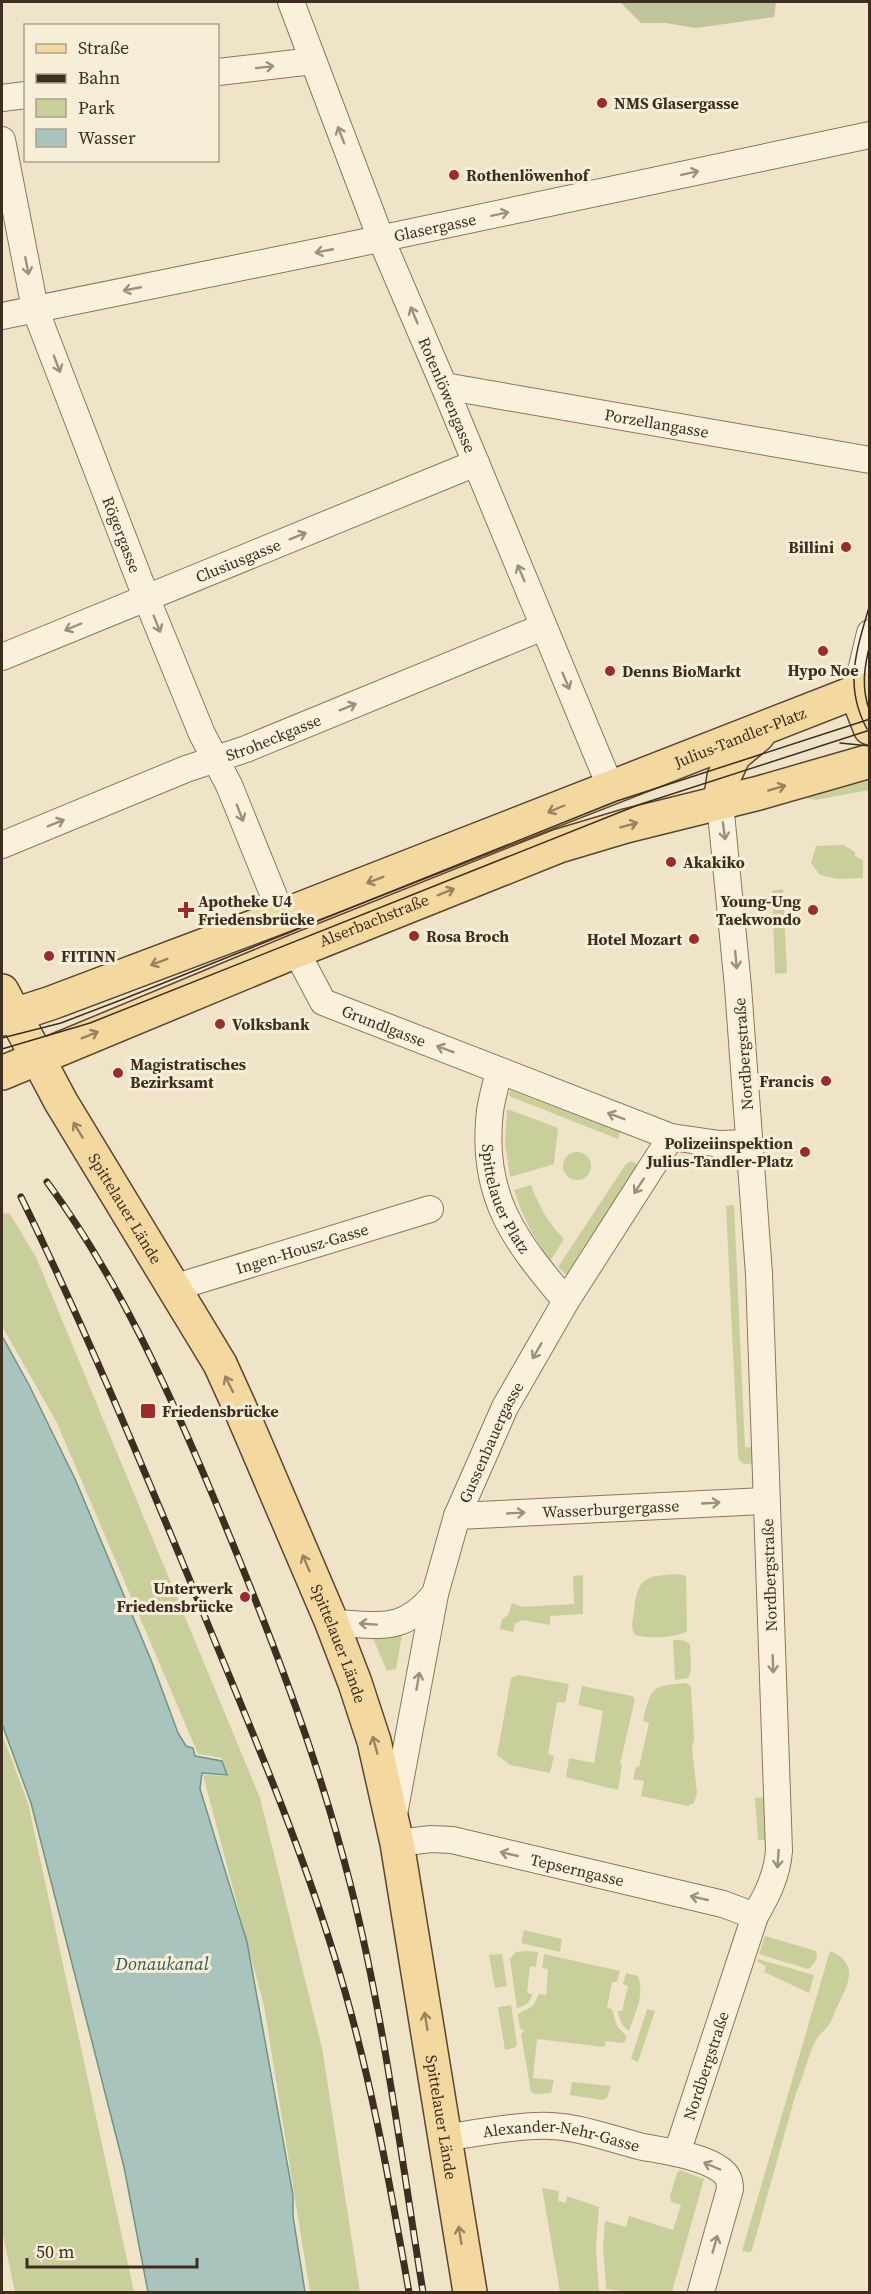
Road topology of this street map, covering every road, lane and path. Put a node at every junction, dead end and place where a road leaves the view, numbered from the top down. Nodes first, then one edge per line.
1 (291, 2) edge
2 (313, 61) junction
3 (219, 72) edge
4 (24, 95) edge
5 (2, 98) edge
6 (870, 135) edge
7 (2, 140) edge
8 (381, 239) junction
9 (35, 309) junction
10 (2, 316) edge
11 (444, 386) junction
12 (870, 459) edge
13 (476, 464) junction
14 (146, 597) junction
15 (543, 627) junction
16 (870, 633) edge
17 (2, 657) edge
18 (863, 691) edge
19 (770, 726) junction
20 (870, 728) edge
21 (215, 760) junction
22 (870, 761) edge
23 (610, 786) junction
24 (720, 803) junction
25 (2, 845) edge
26 (282, 916) junction
27 (296, 951) junction
28 (6, 1009) edge
29 (36, 1057) junction
30 (499, 1071) junction
31 (2, 1073) edge
32 (671, 1137) junction
33 (750, 1143) junction
34 (430, 1209) dead end
35 (173, 1288) junction
36 (566, 1300) junction
37 (766, 1501) junction
38 (457, 1516) junction
39 (435, 1594) junction
40 (332, 1623) junction
41 (395, 1832) junction
42 (755, 1916) junction
43 (445, 2138) junction
44 (676, 2153) junction
45 (470, 2292) edge
46 (702, 2292) edge

1 - 2 street, Rotenlöwengasse
3 -> 2 street
8 -> 2 street, Rotenlöwengasse
4 - 5 street
8 -> 6 street, Glasergasse
7 -> 9 street, Rögergasse
8 -> 9 street, Glasergasse
11 -> 8 street, Rotenlöwengasse
9 - 10 street, Glasergasse
9 -> 14 street, Rögergasse
11 - 12 street, Porzellangasse
11 - 13 street, Rotenlöwengasse
14 -> 13 street, Clusiusgasse
15 -> 13 street, Rotenlöwengasse
14 -> 17 street, Clusiusgasse
14 -> 21 street, Rögergasse
21 -> 15 street, Stroheckgasse
15 -> 23 street, Rotenlöwengasse
16 - 18 street
18 - 19 main road, Julius-Tandler-Platz
18 - 20 main road
19 - 23 main road, Julius-Tandler-Platz
19 - 24 main road
25 -> 21 street, Stroheckgasse
21 -> 26 street, Rögergasse
24 -> 22 main road
23 -> 26 main road
27 -> 24 main road, Alserbachstraße
24 -> 33 street, Nordbergstraße
26 -> 28 main road
29 -> 27 main road, Alserbachstraße
30 -> 27 street, Grundlgasse
28 - 29 main road, Spittelauer Lände
29 - 31 main road
35 -> 29 main road, Spittelauer Lände
32 -> 30 street
30 - 36 street, Spittelauer Platz
32 - 33 street
32 -> 36 street
33 - 37 street, Nordbergstraße
34 - 35 street, Ingen-Housz-Gasse
40 -> 35 main road, Spittelauer Lände
36 -> 38 street, Gussenbauergasse
38 -> 37 street, Wasserburgergasse
37 -> 42 street, Nordbergstraße
38 - 39 street, Gussenbauergasse
39 -> 40 street, Gussenbauergasse
41 -> 39 street, Gussenbauergasse
41 -> 40 main road, Spittelauer Lände
42 -> 41 street, Tepserngasse
43 -> 41 main road, Spittelauer Lände
42 - 44 street, Nordbergstraße
43 - 44 street, Alexander-Nehr-Gasse
45 -> 43 main road, Spittelauer Lände
46 -> 44 street

